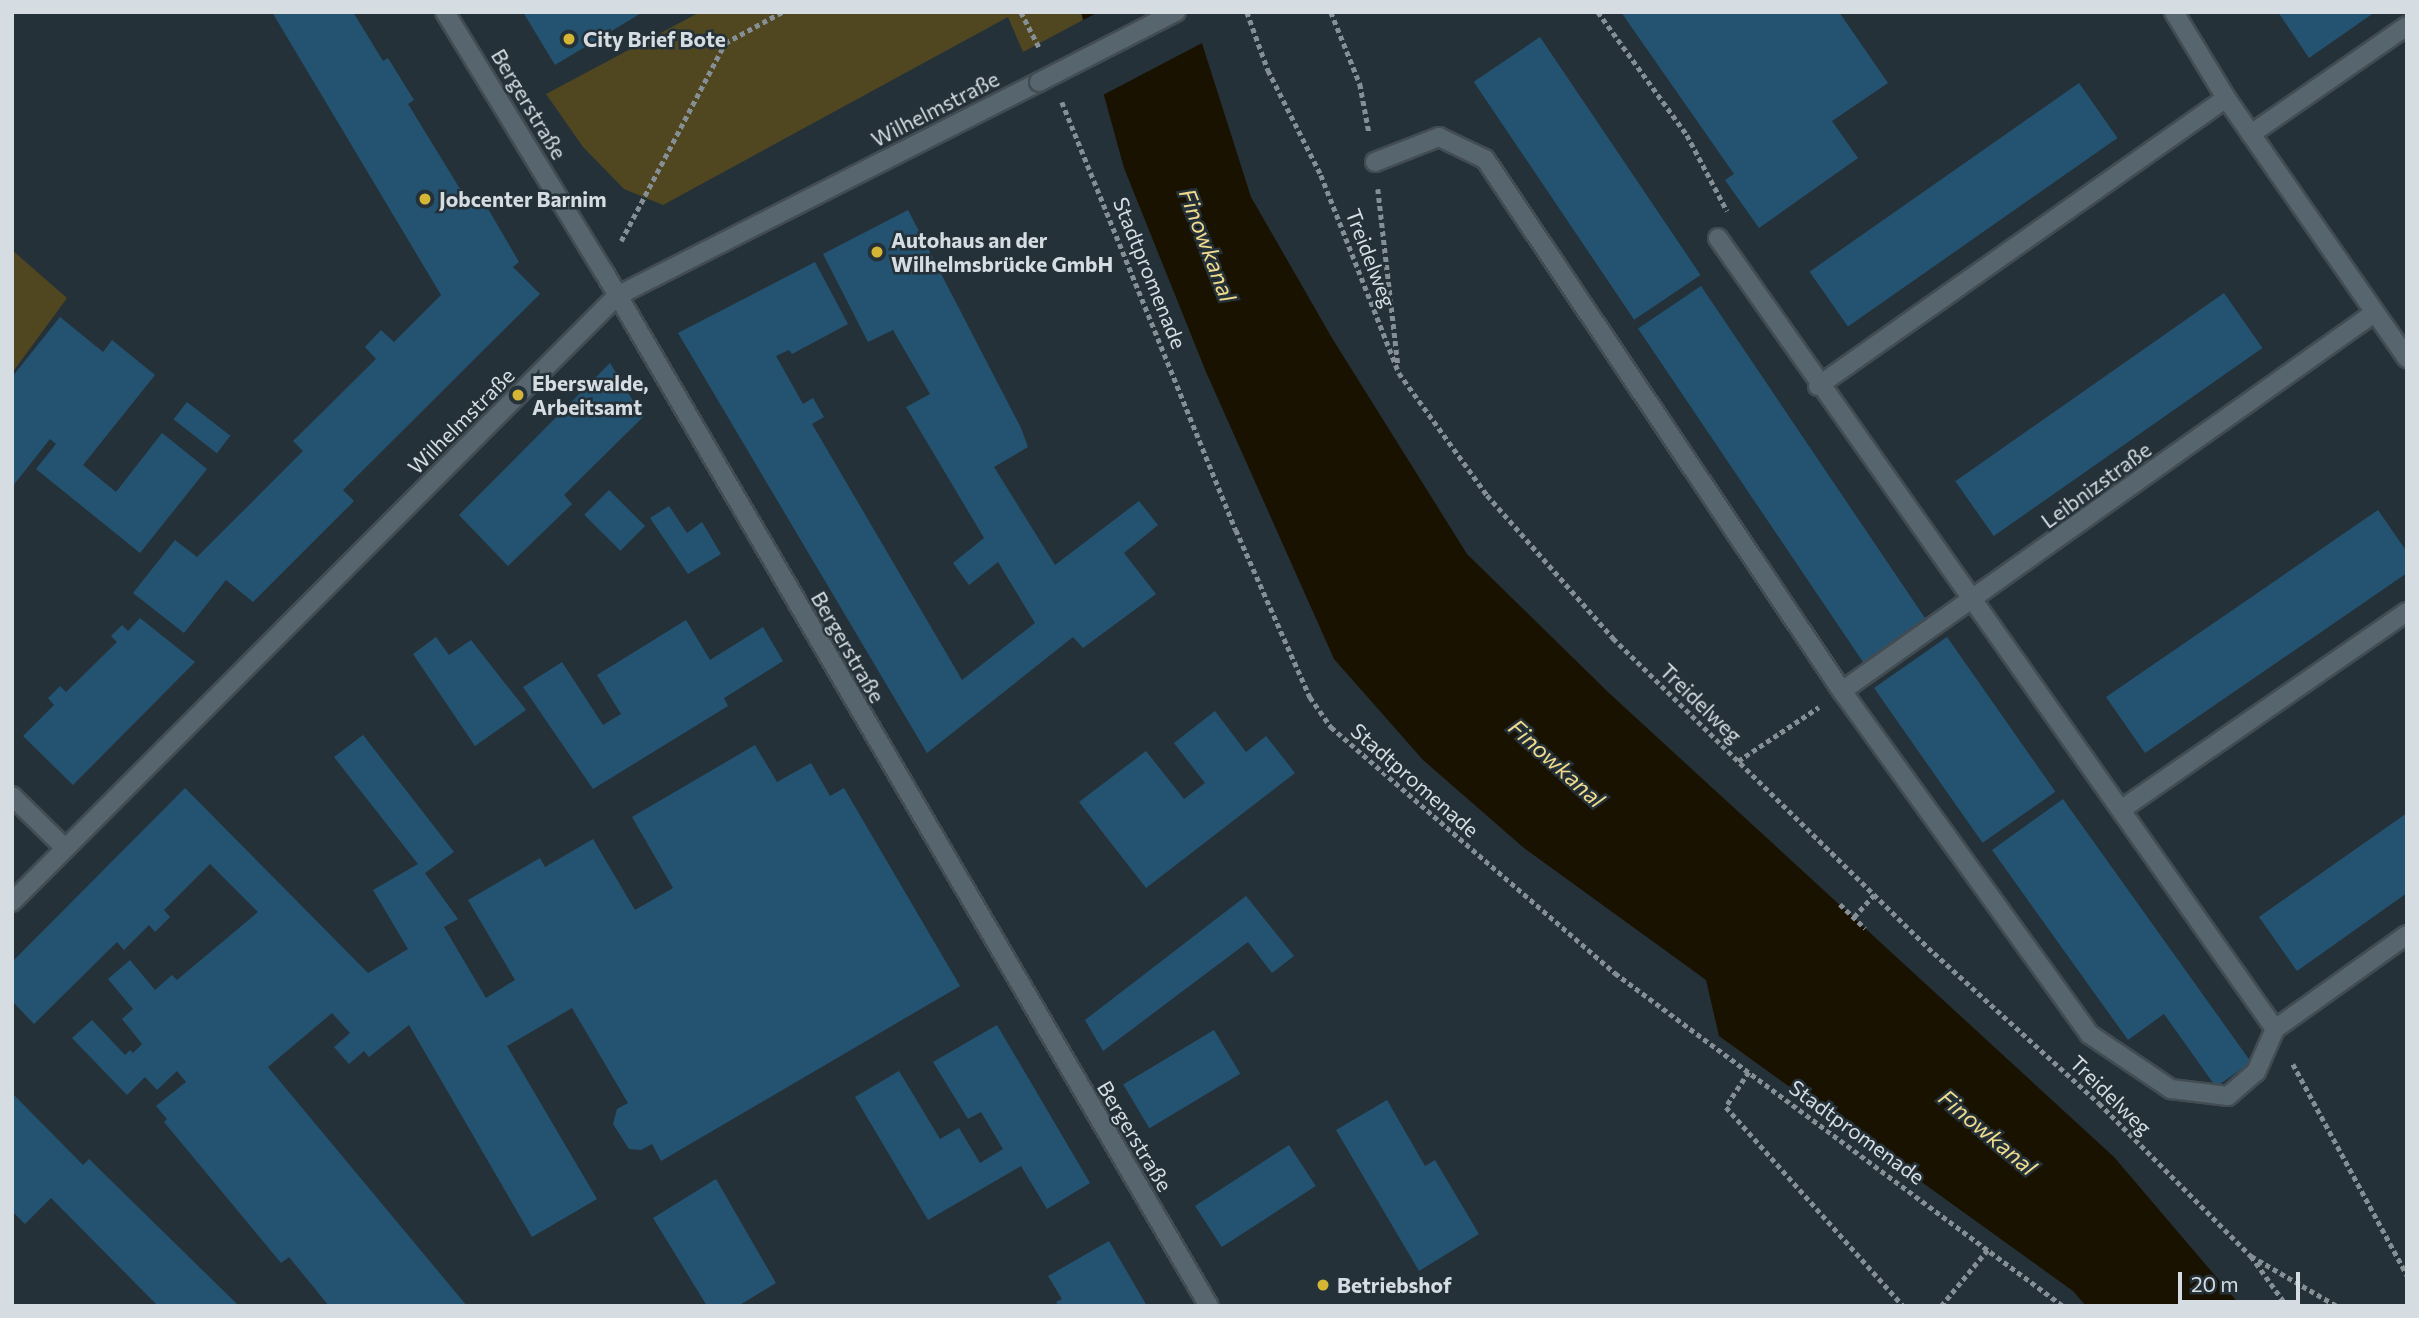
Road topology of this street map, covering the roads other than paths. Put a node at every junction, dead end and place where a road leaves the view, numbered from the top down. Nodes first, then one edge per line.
1 (445, 12) edge
2 (1176, 12) edge
3 (2174, 12) edge
4 (2407, 26) edge
5 (2226, 98) junction
6 (2250, 134) junction
7 (1375, 162) dead end
8 (1718, 238) dead end
9 (617, 296) junction
10 (2374, 313) junction
11 (2407, 358) edge
12 (1818, 386) junction
13 (1973, 601) junction
14 (2407, 612) edge
15 (1842, 691) junction
16 (12, 796) edge
17 (2122, 809) junction
18 (65, 848) junction
19 (12, 902) edge
20 (2407, 935) edge
21 (2275, 1029) junction
22 (1209, 1306) edge

1 - 9 street, Bergerstraße
2 - 9 street, Wilhelmstraße, bridge
3 - 5 street
4 - 6 street
5 - 6 street
5 - 12 street
6 - 10 street
7 - 15 street
8 - 12 street
9 - 18 street, Wilhelmstraße
9 - 22 street, Bergerstraße
10 - 11 street
10 - 13 street, Leibnizstraße
12 - 13 street
13 - 15 street, Leibnizstraße
13 - 17 street
14 - 17 street
15 - 21 street
16 - 18 street
17 - 21 street
18 - 19 street, Wilhelmstraße
20 - 21 street

